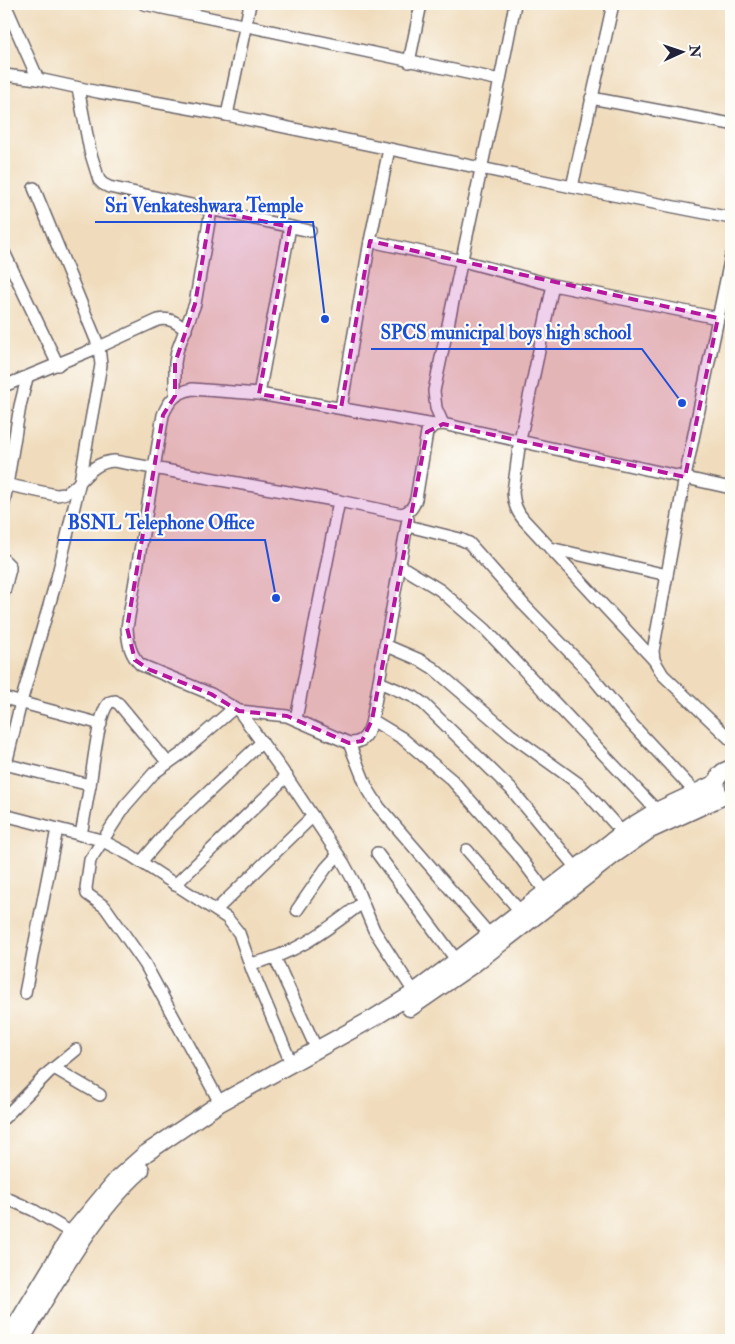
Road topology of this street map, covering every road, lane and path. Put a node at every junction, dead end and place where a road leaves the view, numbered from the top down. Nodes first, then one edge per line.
1 (5, 4) edge
2 (144, 4) edge
3 (250, 4) edge
4 (421, 4) edge
5 (515, 4) edge
6 (613, 4) edge
7 (166, 6) edge
8 (245, 25) junction
9 (409, 62) junction
10 (4, 75) edge
11 (38, 79) junction
12 (500, 80) junction
13 (78, 88) junction
14 (591, 98) junction
15 (227, 115) junction
16 (731, 124) edge
17 (389, 149) junction
18 (481, 168) junction
19 (572, 187) junction
20 (34, 188) dead end
21 (210, 210) junction
22 (731, 218) edge
23 (290, 227) junction
24 (310, 231) dead end
25 (370, 241) junction
26 (4, 252) edge
27 (731, 256) edge
28 (463, 261) junction
29 (553, 285) junction
30 (718, 318) junction
31 (186, 330) junction
32 (99, 348) junction
33 (58, 365) junction
34 (27, 378) junction
35 (4, 386) edge
36 (259, 394) junction
37 (174, 396) junction
38 (341, 408) junction
39 (438, 424) junction
40 (520, 440) junction
41 (156, 467) junction
42 (685, 477) junction
43 (80, 481) junction
44 (5, 484) edge
45 (731, 488) edge
46 (339, 500) junction
47 (4, 503) edge
48 (408, 512) junction
49 (408, 526) junction
50 (550, 548) junction
51 (4, 560) edge
52 (400, 565) junction
53 (667, 575) junction
54 (4, 592) edge
55 (386, 644) junction
56 (654, 660) junction
57 (379, 682) junction
58 (4, 698) edge
59 (21, 702) junction
60 (236, 710) junction
61 (296, 719) junction
62 (372, 720) junction
63 (100, 724) junction
64 (731, 740) edge
65 (262, 742) junction
66 (349, 743) junction
67 (168, 763) junction
68 (5, 764) edge
69 (731, 769) edge
70 (287, 776) junction
71 (90, 785) junction
72 (695, 792) junction
73 (723, 794) edge
74 (4, 814) edge
75 (314, 816) junction
76 (662, 817) junction
77 (57, 829) junction
78 (622, 832) junction
79 (81, 835) junction
80 (101, 840) junction
81 (467, 850) dead end
82 (377, 853) dead end
83 (338, 855) junction
84 (141, 862) junction
85 (576, 868) junction
86 (175, 885) junction
87 (545, 891) junction
88 (362, 903) junction
89 (216, 910) junction
90 (297, 910) dead end
91 (520, 911) junction
92 (490, 936) junction
93 (275, 958) junction
94 (456, 961) junction
95 (250, 964) junction
96 (414, 992) junction
97 (26, 993) dead end
98 (76, 1050) dead end
99 (317, 1050) junction
100 (291, 1063) junction
101 (54, 1068) junction
102 (100, 1095) dead end
103 (220, 1103) junction
104 (4, 1118) edge
105 (5, 1200) edge
106 (72, 1234) junction
107 (7, 1340) edge
108 (21, 1340) edge

1 - 11 street
2 - 7 street
3 - 8 street
4 - 9 street
5 - 12 street
6 - 14 street
7 - 8 street
8 - 9 street
8 - 15 street
9 - 12 street
10 - 11 street
11 - 13 street
12 - 18 street
13 - 15 street
13 - 21 street
14 - 16 street
14 - 19 street
15 - 17 street
17 - 18 street
17 - 25 street
18 - 19 street
18 - 28 street
19 - 22 street
20 - 32 street
21 - 23 street
21 - 31 street
23 - 24 street
23 - 36 street
25 - 28 street
25 - 38 street
26 - 33 street
27 - 30 street
28 - 29 street
28 - 39 street
29 - 30 street
29 - 40 street
30 - 42 street
31 - 32 street
31 - 37 street
32 - 33 street
32 - 43 street
33 - 34 street
34 - 35 street
34 - 44 street
36 - 37 street
36 - 38 street
37 - 41 street
38 - 39 street
39 - 40 street
39 - 48 street
40 - 42 street
40 - 50 street
41 - 43 street
41 - 46 street
41 - 60 street
42 - 45 street
42 - 53 street
43 - 44 street
43 - 59 street
44 - 47 street
46 - 48 street
46 - 61 street
48 - 49 street
49 - 52 street
49 - 72 street
50 - 53 street
50 - 56 street
51 - 54 street
52 - 55 street
52 - 76 street
53 - 56 street
55 - 57 street
55 - 78 street
56 - 64 street
57 - 62 street
57 - 85 street
58 - 59 street
59 - 63 street
59 - 68 street
60 - 61 street
60 - 65 street
60 - 67 street
61 - 66 street
62 - 66 street
62 - 87 street
63 - 67 street
63 - 71 street
65 - 70 street
65 - 84 street
66 - 92 street
67 - 80 street
68 - 71 street
69 - 73 main road
70 - 75 street
70 - 86 street
71 - 79 street
72 - 73 main road
72 - 76 main road
73 - 76 main road
74 - 77 street
75 - 83 street
75 - 89 street
76 - 78 main road
76 - 108 main road
77 - 79 street
77 - 97 street
78 - 85 main road
79 - 80 street
80 - 84 street
80 - 103 street
81 - 91 street
82 - 94 street
83 - 88 street
83 - 90 street
84 - 86 street
85 - 87 main road
86 - 89 street
87 - 91 main road
88 - 93 street
88 - 96 street
89 - 95 street
91 - 92 main road
92 - 94 main road
93 - 95 street
93 - 99 street
94 - 96 main road
95 - 100 street
96 - 99 main road
98 - 101 street
99 - 100 main road
100 - 103 main road
101 - 102 street
101 - 104 street
103 - 106 main road
105 - 106 street
106 - 107 main road

